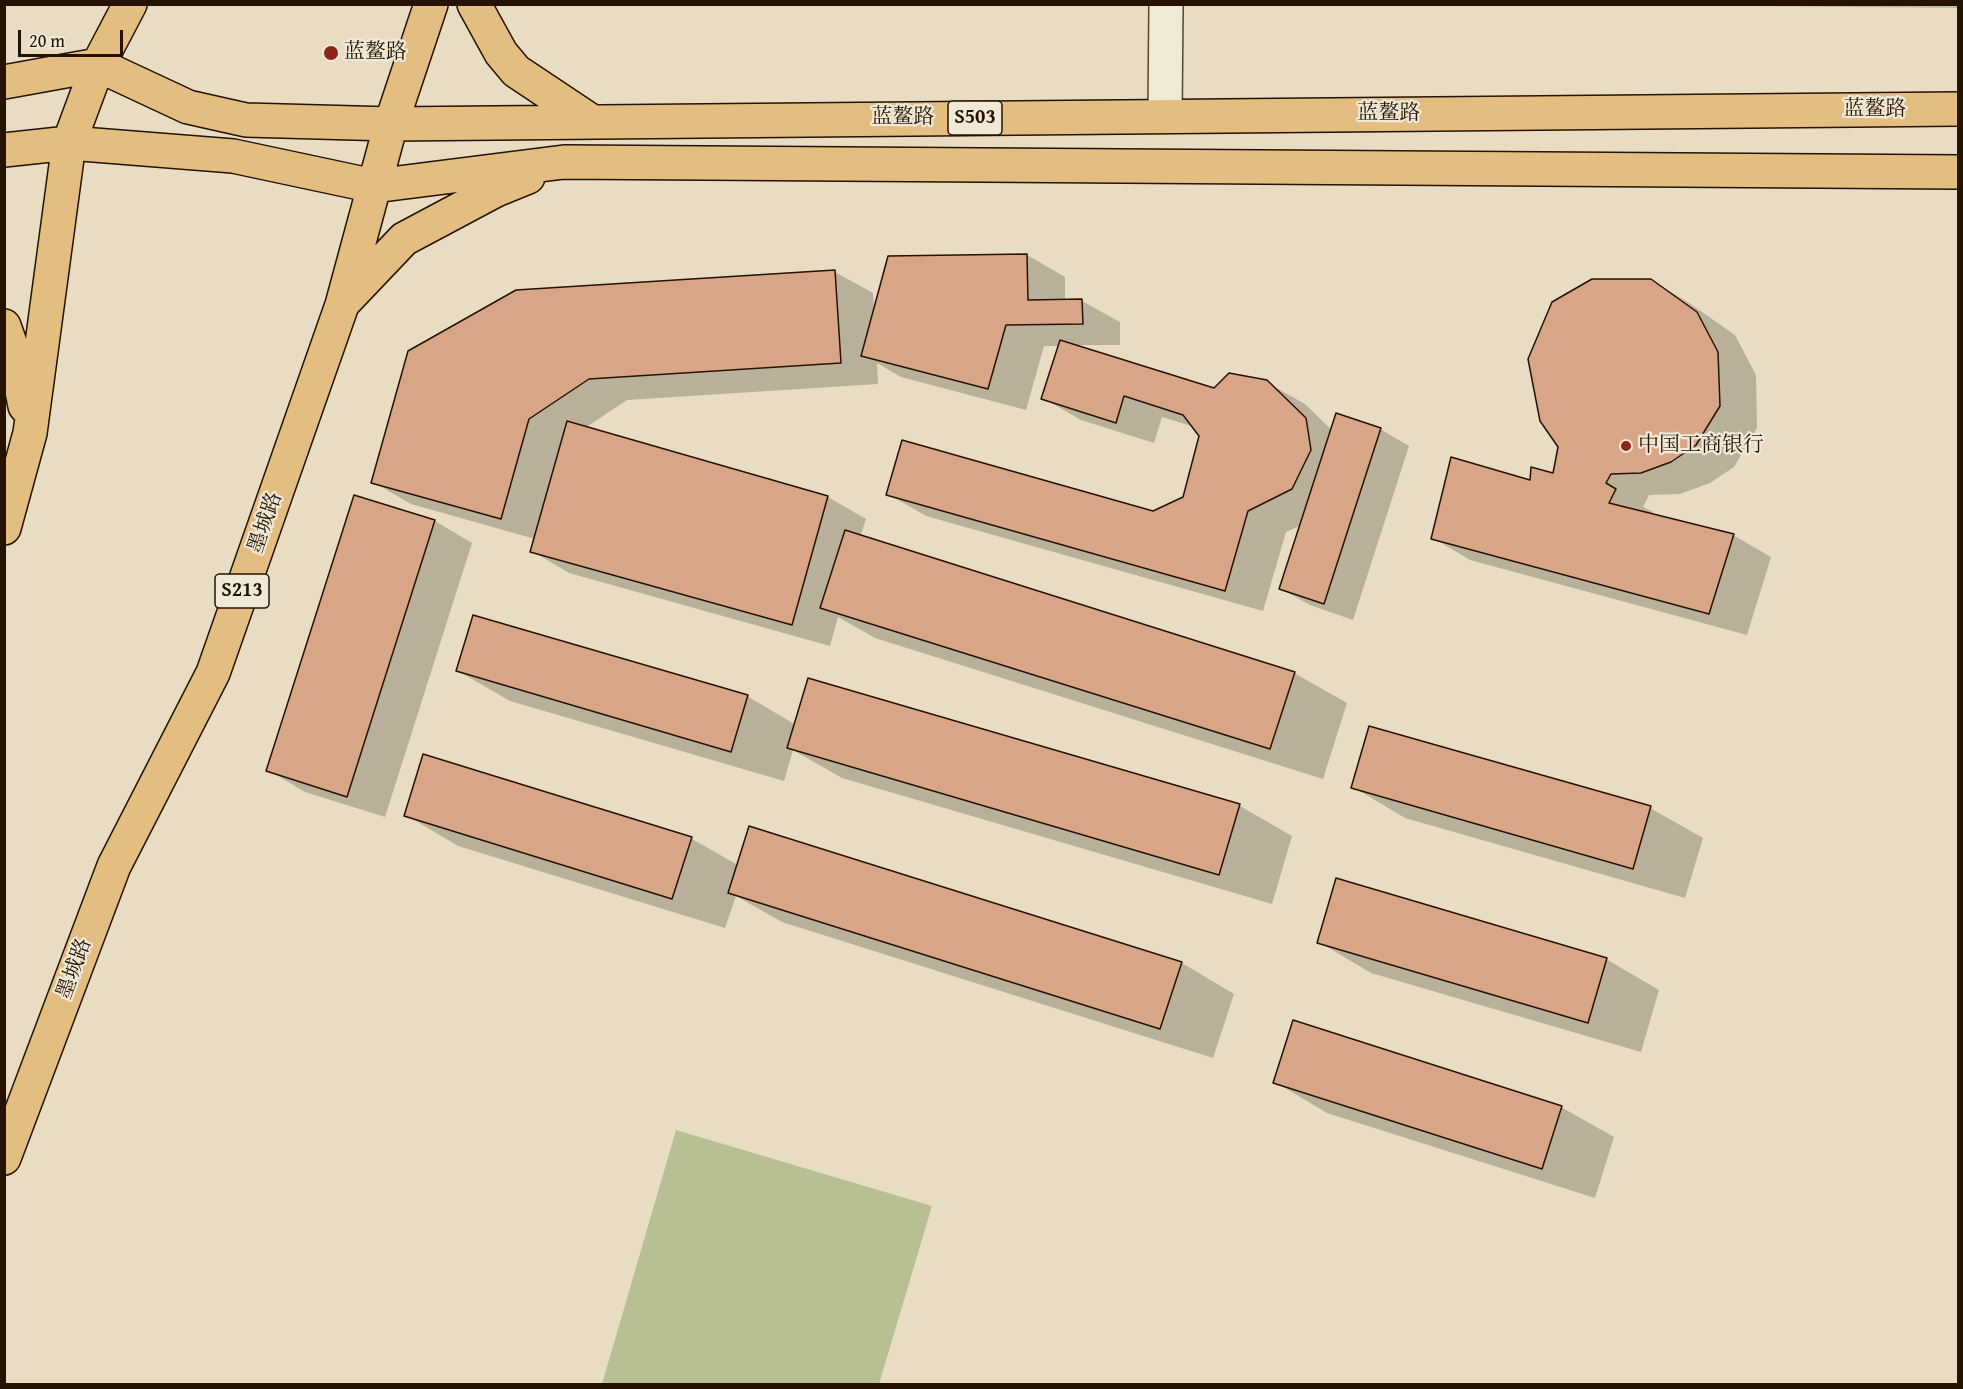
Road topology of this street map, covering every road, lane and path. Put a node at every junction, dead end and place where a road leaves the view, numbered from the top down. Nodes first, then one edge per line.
1 (130, 4) edge
2 (431, 4) edge
3 (474, 4) edge
4 (1166, 4) edge
5 (98, 65) junction
6 (4, 82) edge
7 (1959, 109) edge
8 (1165, 116) junction
9 (591, 121) junction
10 (391, 124) junction
11 (69, 143) junction
12 (4, 150) edge
13 (564, 162) junction
14 (1959, 172) edge
15 (374, 186) junction
16 (342, 304) junction
17 (4, 326) edge
18 (30, 433) junction
19 (4, 528) edge
20 (4, 1158) edge

1 - 5 main road
2 - 10 main road, 墨城路 / S213
3 - 9 main road
4 - 8 lane
5 - 6 main road
5 - 10 main road, 蓝鳌路 / S503
5 - 11 main road
7 - 8 main road, 蓝鳌路 / S503
8 - 9 main road, 蓝鳌路 / S503
9 - 10 main road, 蓝鳌路 / S503
10 - 15 main road, 墨城路 / S213
11 - 12 main road, S503
11 - 15 main road, S503
11 - 18 main road
13 - 14 main road, S503
13 - 15 main road, S503
13 - 16 main road
15 - 16 main road, 墨城路 / S213
16 - 20 main road, 墨城路 / S213
17 - 18 main road
18 - 19 main road

